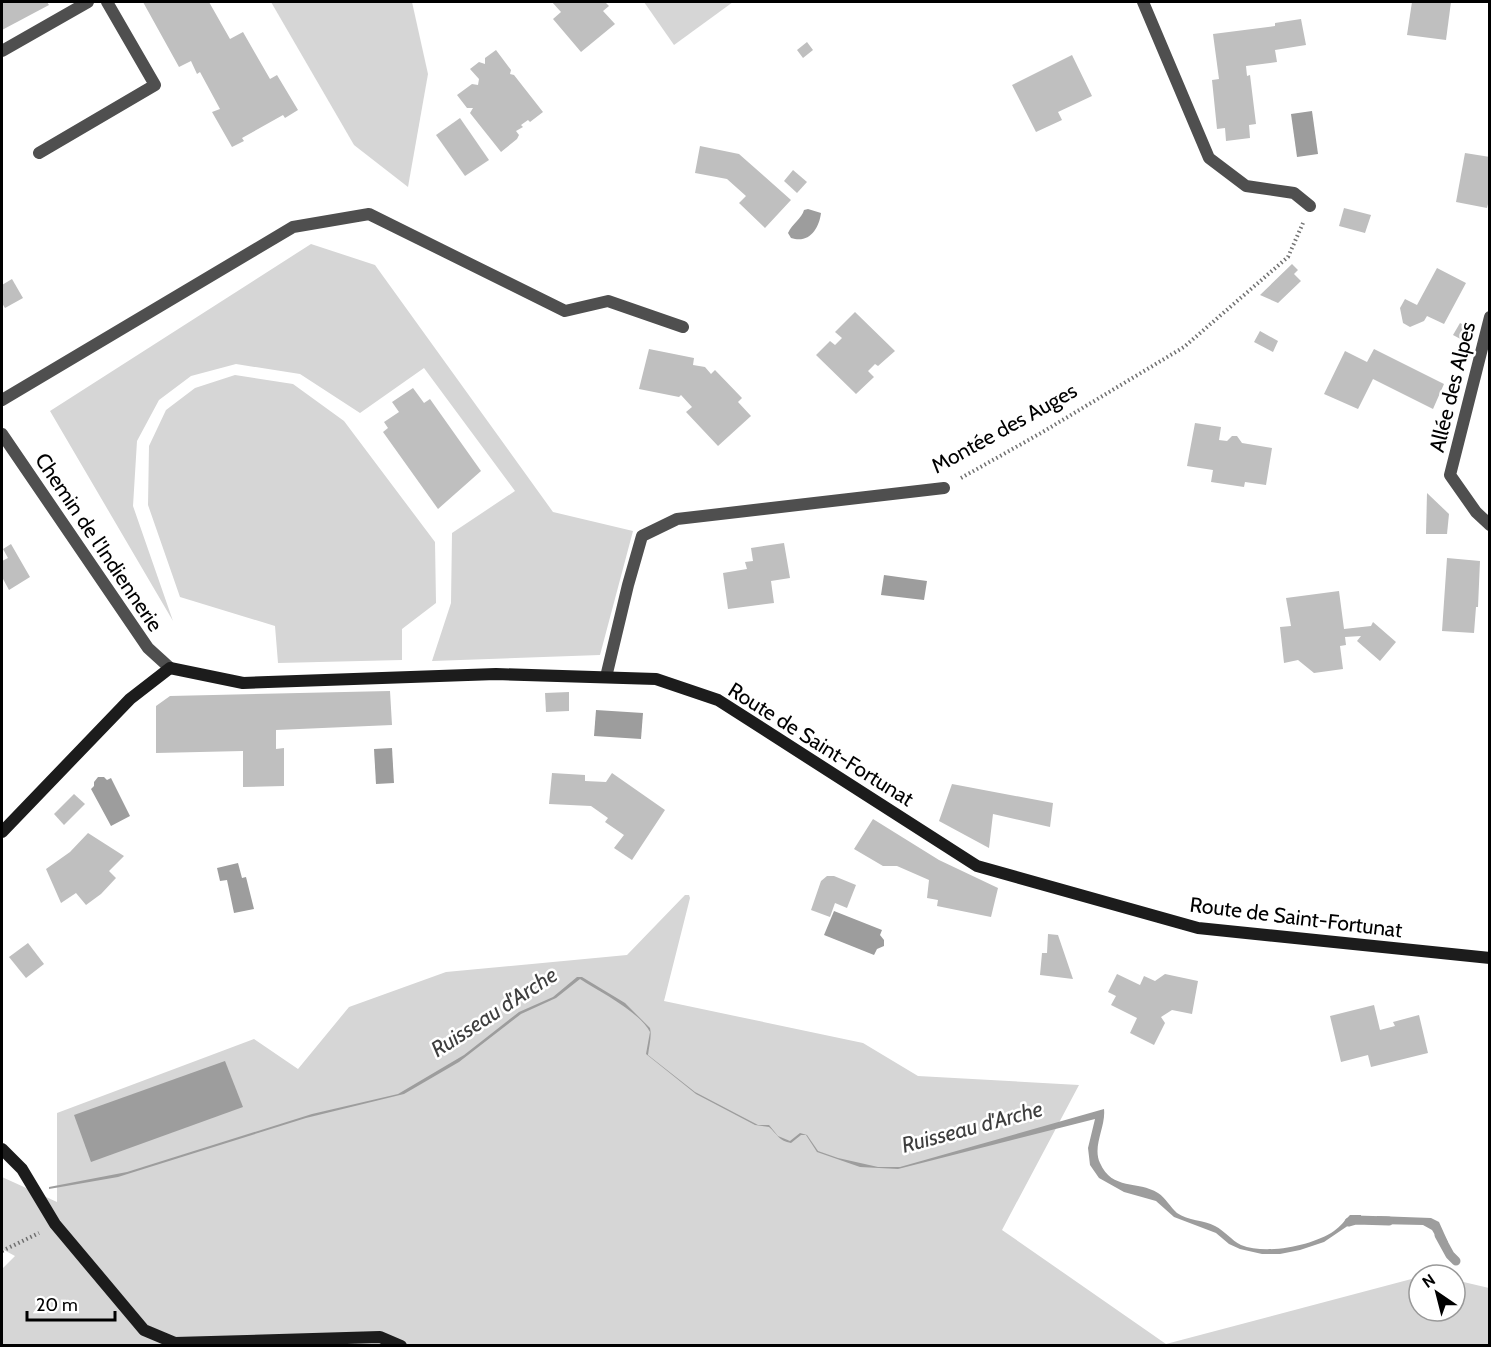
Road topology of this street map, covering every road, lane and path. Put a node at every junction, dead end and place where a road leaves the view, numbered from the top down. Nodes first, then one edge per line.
1 (88, 2) edge
2 (107, 2) edge
3 (1143, 2) edge
4 (2, 51) edge
5 (39, 153) dead end
6 (1311, 206) joint
7 (1490, 317) edge
8 (683, 327) dead end
9 (2, 400) edge
10 (2, 434) edge
11 (944, 488) joint
12 (1490, 525) edge
13 (170, 668) junction
14 (606, 677) junction
15 (2, 832) edge
16 (1490, 958) edge
17 (2, 1149) edge
18 (56, 1224) junction
19 (2, 1251) edge
20 (401, 1346) edge

1 - 4 street
2 - 5 street
3 - 6 street
6 - 11 path, Montée des Auges
7 - 12 street, Allée des Alpes
8 - 9 street
10 - 13 street, Chemin de l'Indiennerie
11 - 14 street, Montée des Auges
13 - 14 street, Route de Saint-Fortunat
13 - 15 street
14 - 16 street, Route de Saint-Fortunat
17 - 18 street
18 - 19 path
18 - 20 street

